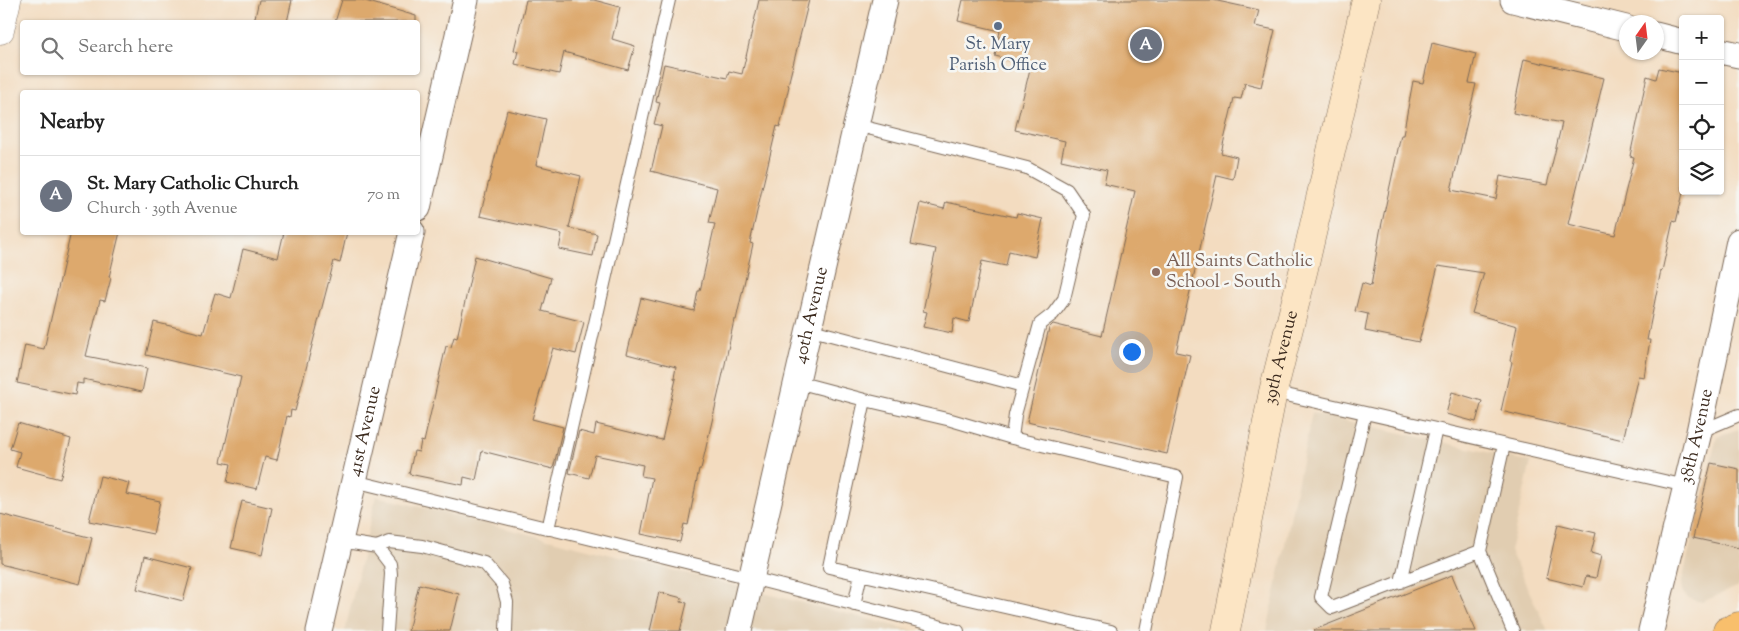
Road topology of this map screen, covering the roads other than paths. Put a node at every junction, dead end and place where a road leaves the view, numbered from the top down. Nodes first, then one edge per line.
1 (7, 0) edge
2 (466, 0) edge
3 (669, 0) edge
4 (885, 0) edge
5 (1366, 0) edge
6 (1513, 0) edge
7 (1619, 26) edge
8 (0, 30) edge
9 (1664, 37) edge
10 (1679, 41) edge
11 (1724, 52) edge
12 (1739, 55) edge
13 (856, 126) junction
14 (420, 199) edge
15 (411, 235) edge
16 (1739, 241) edge
17 (808, 330) junction
18 (796, 382) junction
19 (1023, 386) junction
20 (1273, 392) junction
21 (865, 400) junction
22 (1365, 413) junction
23 (1739, 415) edge
24 (1436, 429) junction
25 (1699, 432) junction
26 (1012, 438) junction
27 (1504, 445) junction
28 (354, 481) junction
29 (1686, 486) junction
30 (548, 529) junction
31 (340, 540) junction
32 (377, 547) junction
33 (1480, 551) junction
34 (861, 574) junction
35 (751, 578) junction
36 (1401, 582) junction
37 (854, 605) junction
38 (1739, 626) edge
39 (1075, 627) edge
40 (319, 631) edge
41 (387, 631) edge
42 (506, 631) edge
43 (739, 631) edge
44 (958, 631) edge
45 (1111, 631) edge
46 (1146, 631) edge
47 (1226, 631) edge
48 (1514, 631) edge
49 (1650, 631) edge
50 (1727, 631) edge

1 - 8 street
2 - 14 street
3 - 30 lane
4 - 13 street, 40th Avenue
5 - 20 main road, 39th Avenue
6 - 7 street
9 - 10 street
11 - 12 street
13 - 17 street, 40th Avenue
13 - 19 lane
15 - 28 street, 41st Avenue
16 - 25 street, 38th Avenue
17 - 18 street, 40th Avenue
17 - 19 lane
18 - 21 lane
18 - 35 street, 40th Avenue
19 - 26 lane
20 - 22 lane
20 - 47 main road, 39th Avenue
21 - 26 lane
21 - 34 lane
22 - 24 lane
22 - 36 lane
23 - 25 lane
24 - 27 lane
24 - 36 lane
25 - 29 street, 38th Avenue
26 - 46 lane
27 - 29 lane
27 - 33 lane
28 - 30 lane
28 - 31 street, 41st Avenue
29 - 49 street, 38th Avenue
30 - 35 lane
31 - 32 lane
31 - 40 street, 41st Avenue
32 - 41 lane
32 - 42 lane
33 - 36 lane
33 - 48 lane
34 - 37 lane
34 - 39 lane
35 - 37 lane
35 - 43 street, 40th Avenue
37 - 44 lane
38 - 50 main road
39 - 45 lane

